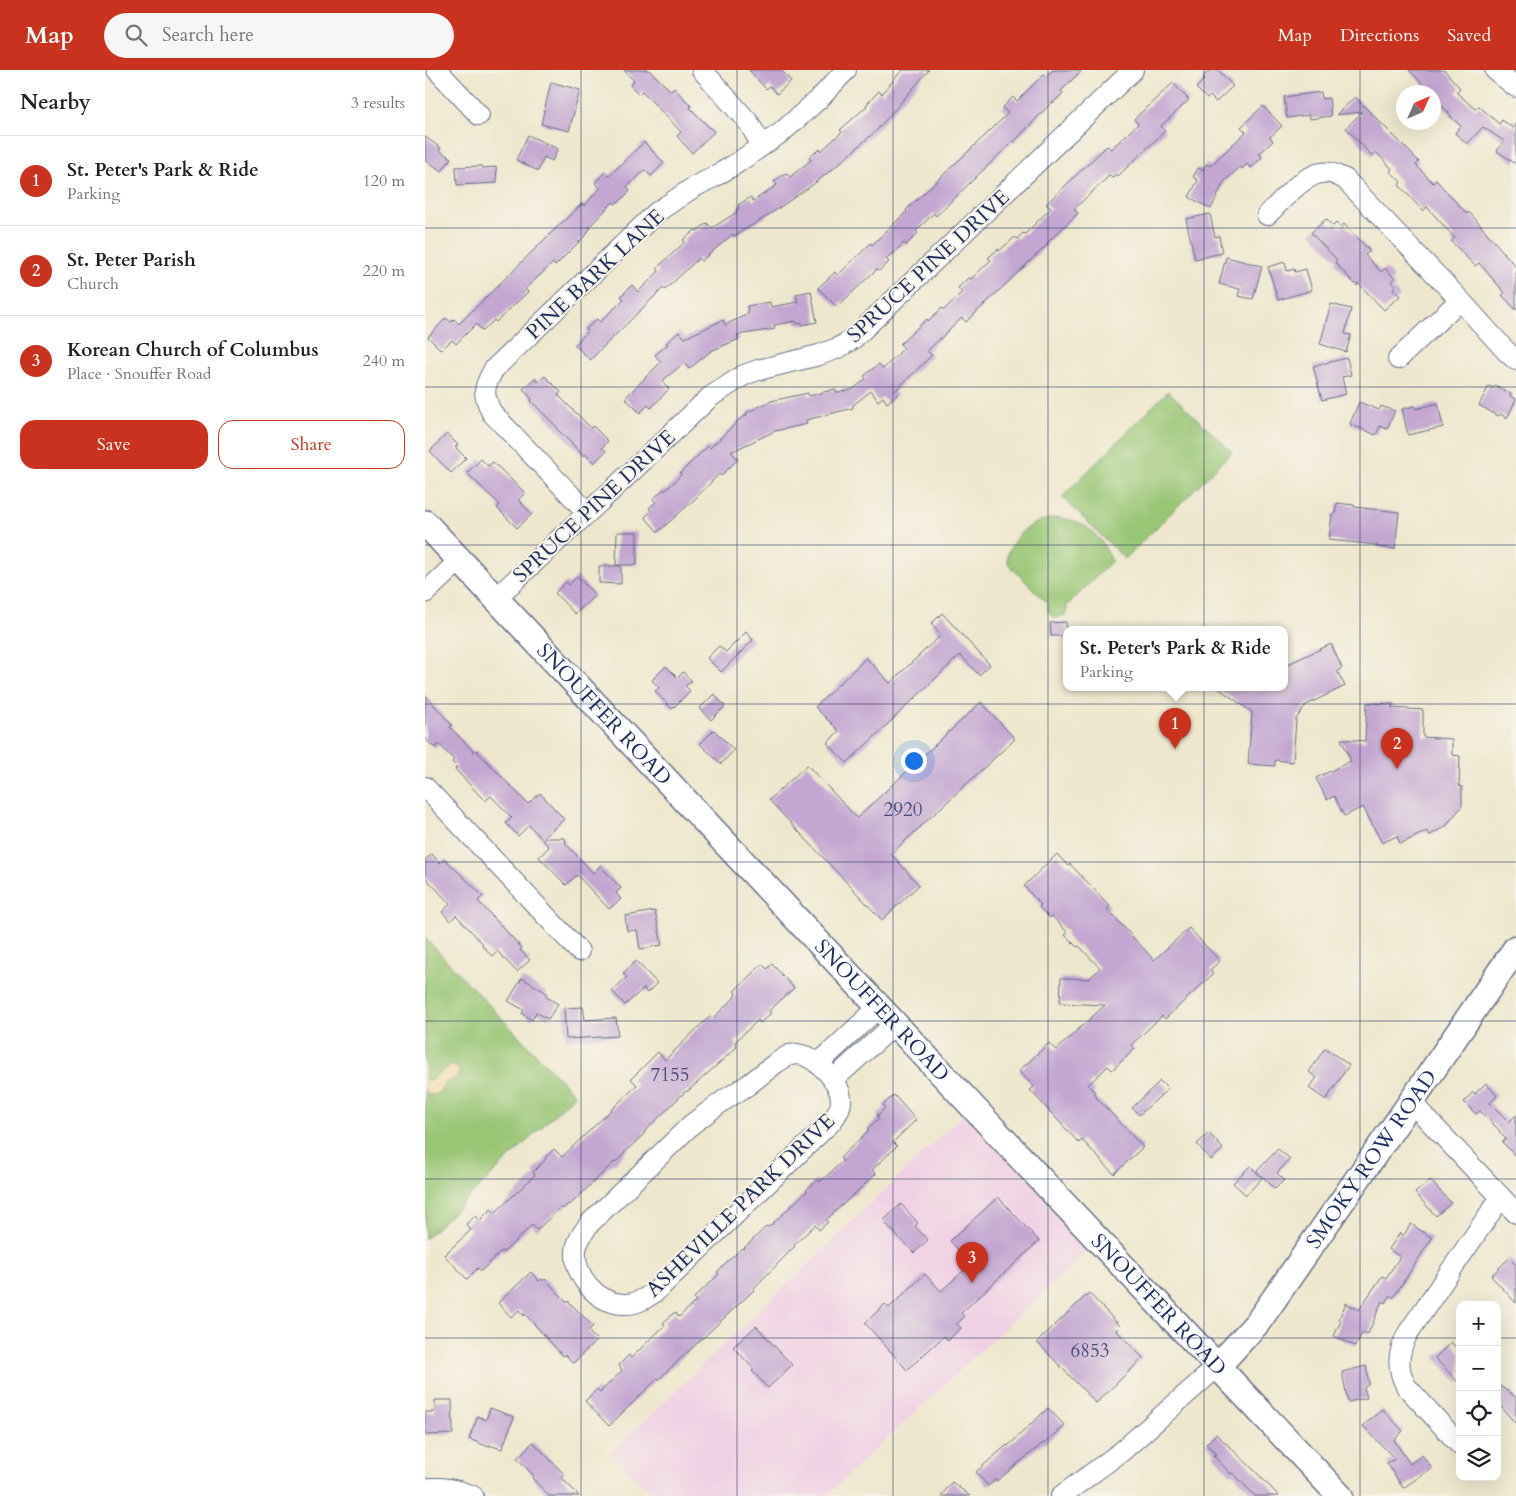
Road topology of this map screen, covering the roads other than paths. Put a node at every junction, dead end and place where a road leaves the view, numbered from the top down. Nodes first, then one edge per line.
1 (437, 70) edge
2 (702, 70) edge
3 (846, 70) edge
4 (1133, 70) edge
5 (1495, 70) edge
6 (1516, 87) edge
7 (479, 115) dead end
8 (762, 146) junction
9 (1267, 215) dead end
10 (1460, 300) junction
11 (1398, 359) dead end
12 (1516, 360) edge
13 (587, 512) junction
14 (425, 523) edge
15 (460, 560) junction
16 (425, 594) edge
17 (496, 598) junction
18 (425, 787) edge
19 (1516, 948) edge
20 (579, 951) dead end
21 (887, 1016) junction
22 (818, 1064) junction
23 (833, 1080) junction
24 (1411, 1102) junction
25 (1501, 1197) junction
26 (1516, 1213) edge
27 (1219, 1366) junction
28 (1456, 1441) edge
29 (425, 1489) edge
30 (473, 1496) edge
31 (1061, 1496) edge
32 (1341, 1496) edge

1 - 7 street
2 - 8 street
3 - 8 street, PINE BARK LANE
4 - 13 street, SPRUCE PINE DRIVE
5 - 6 street
8 - 13 street, PINE BARK LANE
9 - 10 street
10 - 11 street
10 - 12 street
13 - 17 street, SPRUCE PINE DRIVE
14 - 15 main road, SNOUFFER ROAD
15 - 16 street
15 - 17 main road, SNOUFFER ROAD
17 - 21 main road, SNOUFFER ROAD
18 - 20 street
19 - 24 main road, SMOKY ROW ROAD
21 - 22 street
21 - 23 street, ASHEVILLE PARK DRIVE
21 - 27 main road, SNOUFFER ROAD
22 - 23 street, ASHEVILLE PARK DRIVE
22 - 23 street, ASHEVILLE PARK DRIVE
24 - 25 street
24 - 27 main road, SMOKY ROW ROAD
25 - 26 street
25 - 28 street
27 - 31 street
27 - 32 main road, SNOUFFER ROAD
29 - 30 street

